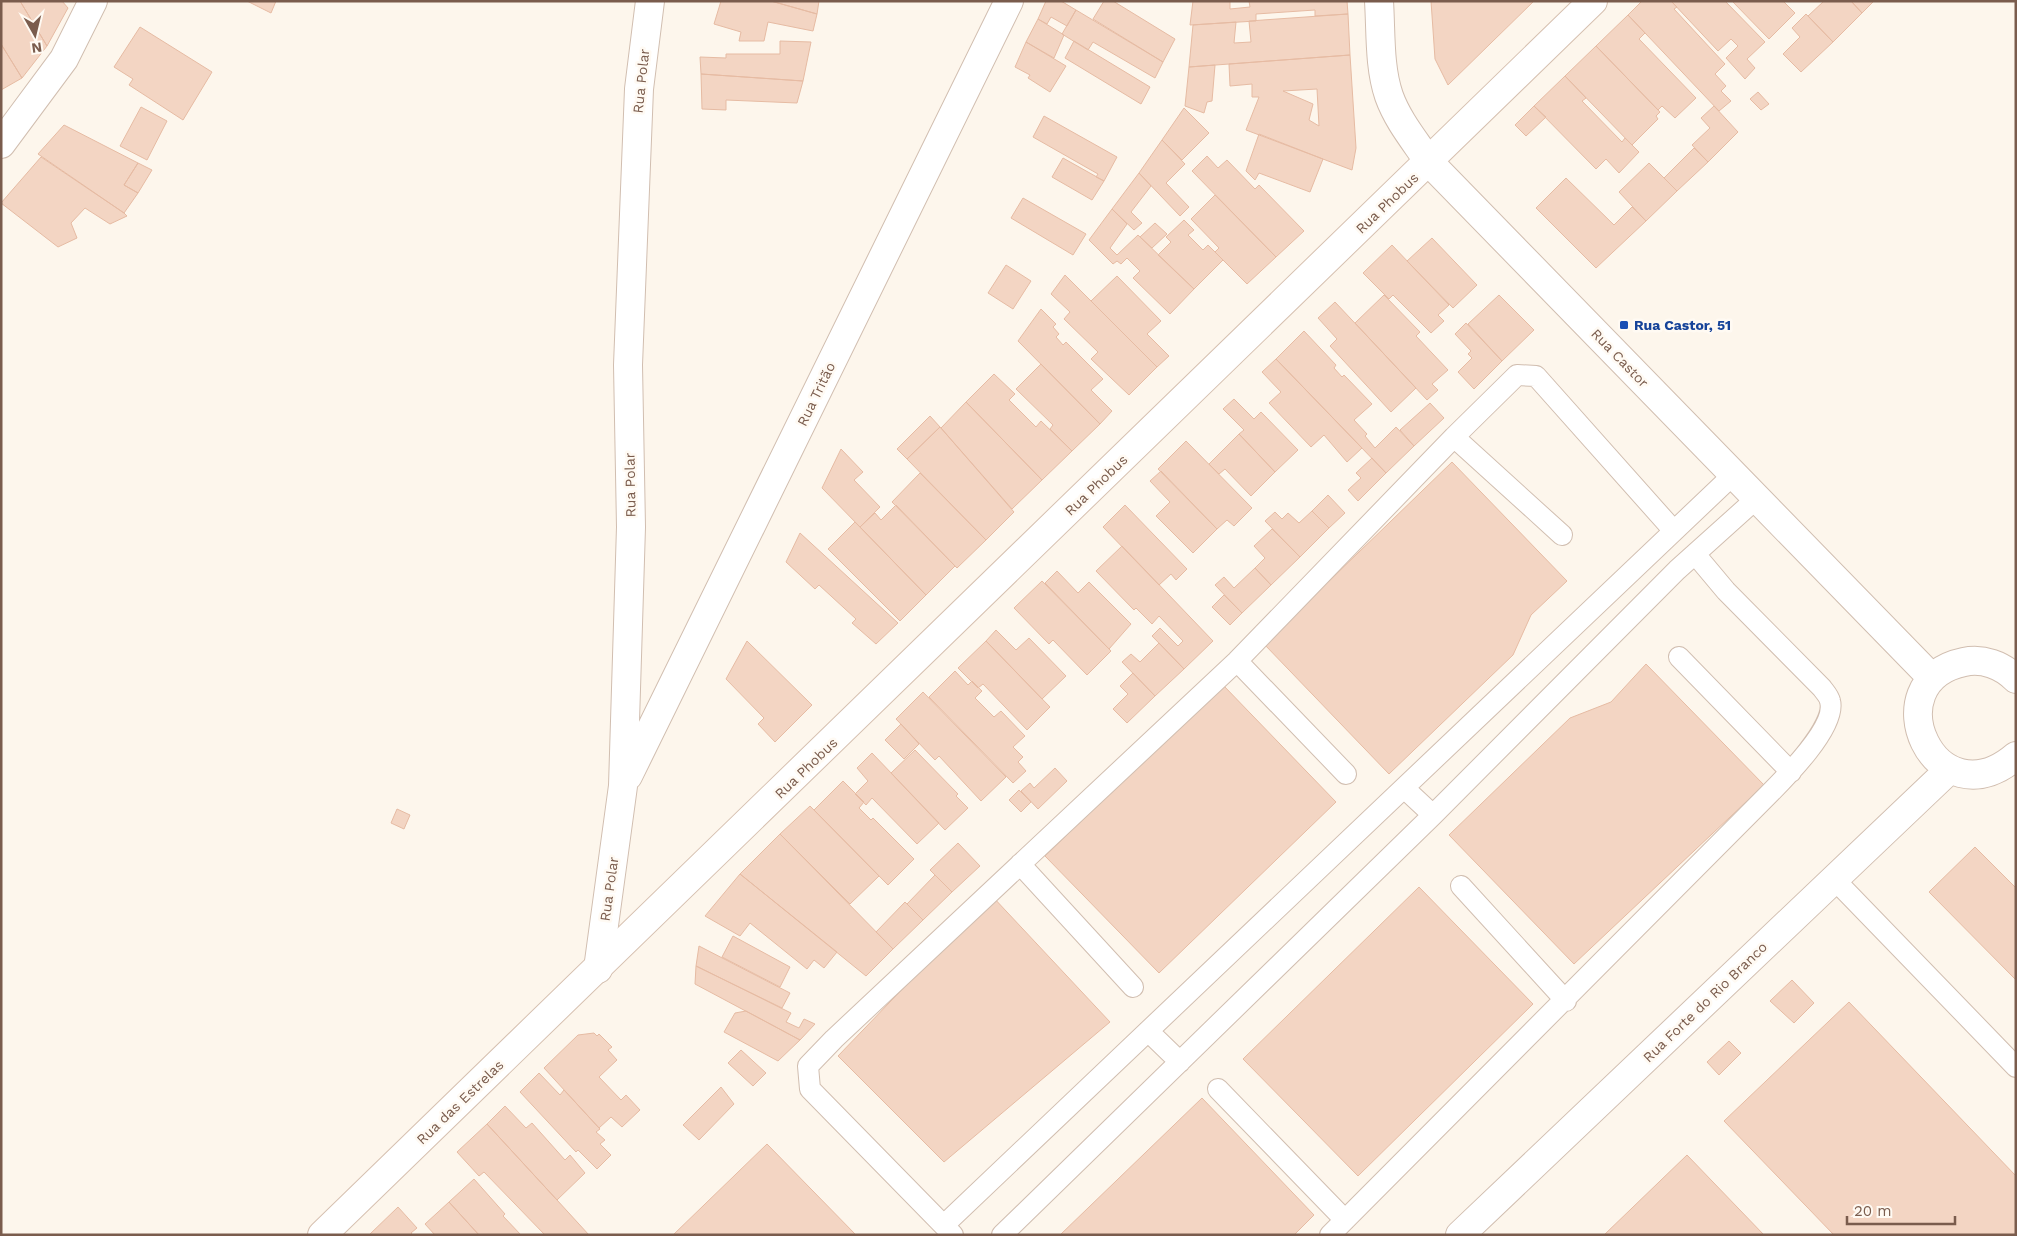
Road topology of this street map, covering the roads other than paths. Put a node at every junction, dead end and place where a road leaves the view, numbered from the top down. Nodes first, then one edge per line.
1 (93, 1) edge
2 (650, 1) edge
3 (1009, 1) edge
4 (1379, 1) edge
5 (1593, 1) edge
6 (1, 144) edge
7 (1430, 162) junction
8 (1454, 436) junction
9 (1734, 474) junction
10 (1756, 499) junction
11 (1674, 531) junction
12 (1562, 535) dead end
13 (1695, 554) junction
14 (1679, 657) dead end
15 (1237, 661) junction
16 (1932, 678) junction
17 (2016, 679) edge
18 (2016, 756) edge
19 (1950, 768) junction
20 (1791, 772) junction
21 (1346, 774) dead end
22 (623, 786) junction
23 (1404, 788) junction
24 (1432, 815) junction
25 (1020, 864) junction
26 (1834, 879) junction
27 (1461, 886) dead end
28 (598, 969) junction
29 (1132, 987) dead end
30 (1566, 1001) junction
31 (1148, 1031) junction
32 (1180, 1062) junction
33 (2016, 1067) edge
34 (1218, 1089) dead end
35 (1345, 1220) junction
36 (949, 1230) edge
37 (322, 1235) edge
38 (1002, 1235) edge
39 (1330, 1235) edge
40 (1460, 1235) edge

1 - 6 street
2 - 22 street, Rua Polar
3 - 22 street, Rua Tritão
4 - 7 street, Rua Castor
5 - 7 street, Rua Phobus
7 - 9 street, Rua Castor
7 - 28 street, Rua Phobus
8 - 11 lane
8 - 12 lane
8 - 15 lane
9 - 10 street, Rua Castor
9 - 11 lane
10 - 13 lane
10 - 16 street, Rua Castor
11 - 23 lane
13 - 20 lane
13 - 24 lane
14 - 20 lane
15 - 21 lane
15 - 25 lane
16 - 17 street
16 - 19 street
18 - 19 street
19 - 26 street, Rua Forte do Rio Branco
20 - 30 lane
22 - 28 street, Rua Polar
23 - 24 lane
23 - 31 lane
24 - 32 lane
25 - 29 lane
25 - 36 lane
26 - 33 lane
26 - 40 street, Rua Forte do Rio Branco
27 - 30 lane
28 - 37 street, Rua das Estrelas
30 - 35 lane
31 - 32 lane
31 - 36 lane
32 - 38 lane
34 - 35 lane
35 - 39 lane

